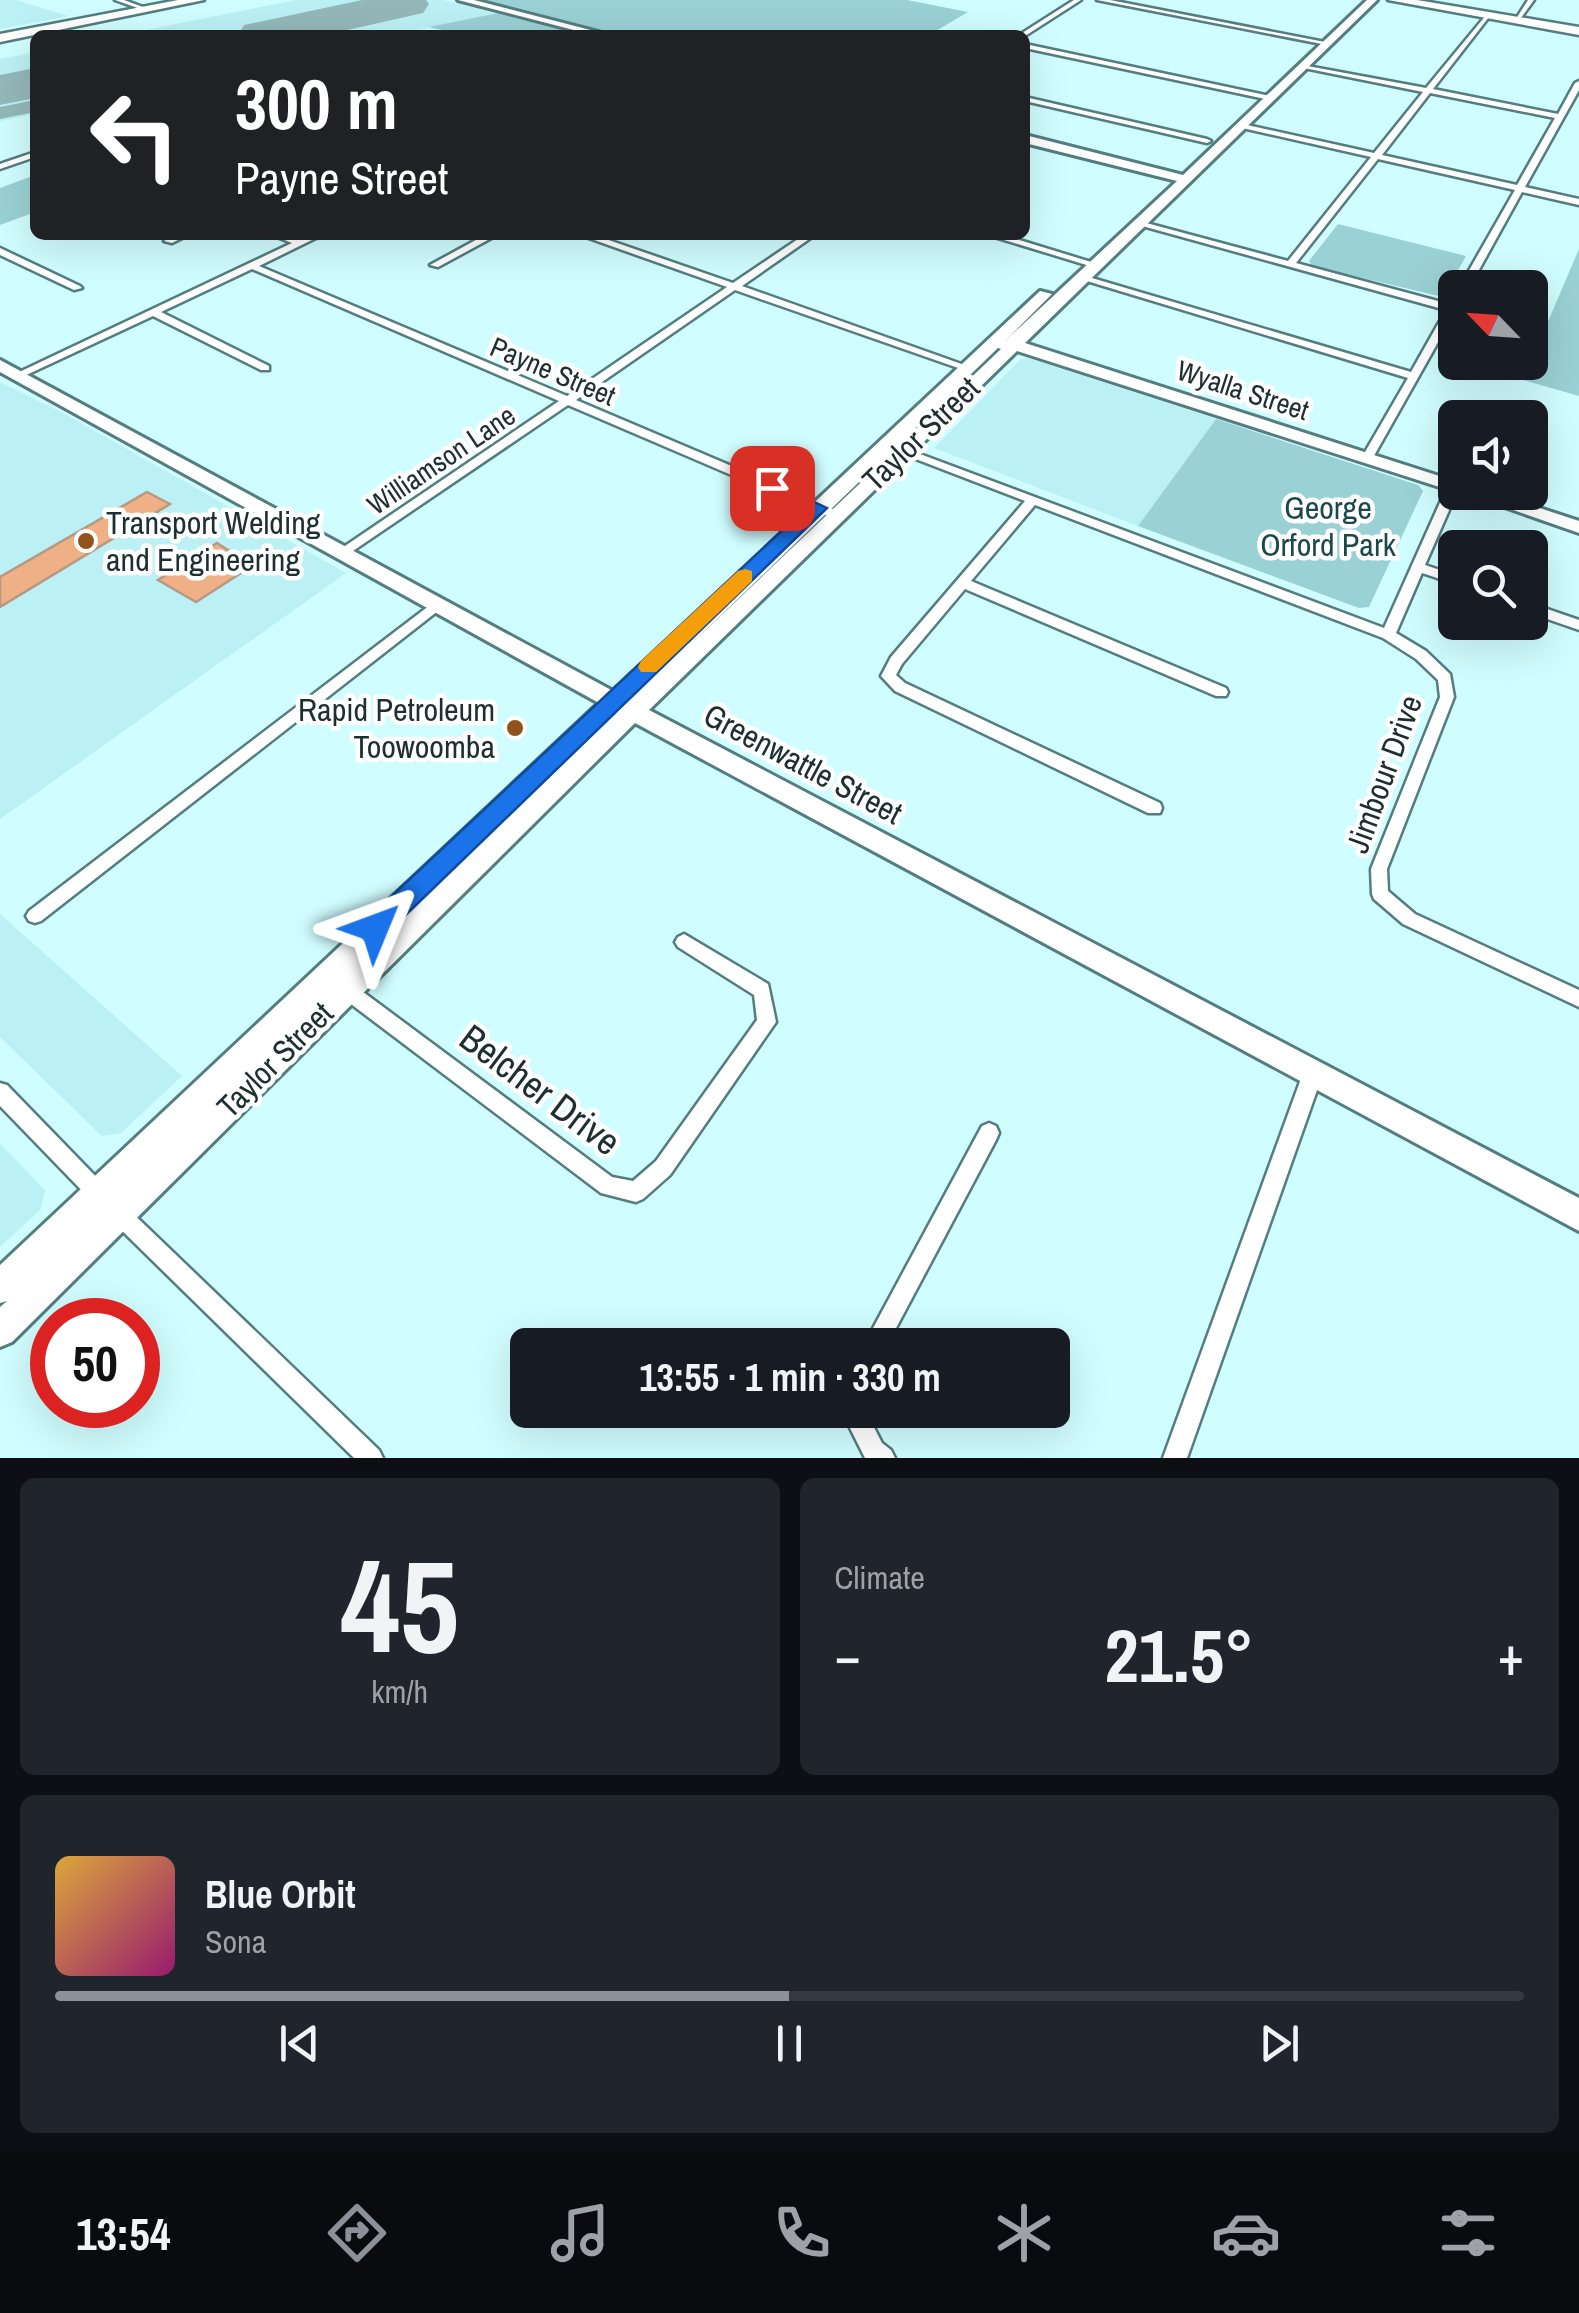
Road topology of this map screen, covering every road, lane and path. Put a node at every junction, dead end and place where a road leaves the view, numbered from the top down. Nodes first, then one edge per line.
1 (118, 0) edge
2 (177, 0) edge
3 (198, 0) edge
4 (463, 0) edge
5 (1078, 0) edge
6 (1100, 0) edge
7 (1396, 0) edge
8 (1530, 0) edge
9 (1366, 1) edge
10 (144, 8) junction
11 (1487, 16) junction
12 (1516, 21) junction
13 (30, 30) edge
14 (31, 30) edge
15 (586, 30) edge
16 (1030, 30) edge
17 (1579, 32) edge
18 (0, 36) edge
19 (1321, 42) junction
20 (1030, 47) edge
21 (1304, 66) junction
22 (1579, 83) edge
23 (1427, 90) junction
24 (1263, 96) junction
25 (1030, 100) edge
26 (1560, 117) junction
27 (1239, 127) junction
28 (1030, 140) edge
29 (1206, 142) junction
30 (30, 156) edge
31 (1375, 157) junction
32 (0, 167) edge
33 (1178, 177) junction
34 (1520, 189) junction
35 (1579, 202) edge
36 (1139, 224) junction
37 (291, 240) edge
38 (306, 240) edge
39 (482, 240) edge
40 (598, 240) edge
41 (803, 240) edge
42 (1007, 240) edge
43 (299, 243) junction
44 (0, 251) edge
45 (435, 265) dead end
46 (1290, 265) junction
47 (252, 266) junction
48 (1086, 268) junction
49 (1474, 270) edge
50 (734, 287) junction
51 (78, 288) dead end
52 (1438, 302) edge
53 (153, 312) junction
54 (1438, 333) edge
55 (1014, 344) junction
56 (965, 367) junction
57 (265, 368) dead end
58 (9, 370) edge
59 (1414, 376) junction
60 (566, 402) junction
61 (904, 451) junction
62 (1367, 459) junction
63 (1438, 482) edge
64 (1034, 500) junction
65 (818, 508) junction
66 (1449, 510) edge
67 (1526, 510) edge
68 (837, 516) junction
69 (1579, 527) edge
70 (344, 553) junction
71 (1418, 567) junction
72 (1438, 574) edge
73 (965, 584) junction
74 (438, 604) junction
75 (1548, 615) edge
76 (1579, 626) edge
77 (1388, 635) junction
78 (1220, 692) dead end
79 (622, 706) junction
80 (1154, 808) dead end
81 (36, 916) dead end
82 (684, 942) dead end
83 (337, 982) junction
84 (1579, 999) edge
85 (1312, 1076) junction
86 (0, 1092) edge
87 (989, 1134) dead end
88 (108, 1204) junction
89 (1579, 1214) edge
90 (0, 1287) edge
91 (884, 1328) edge
92 (0, 1330) edge
93 (862, 1428) edge
94 (371, 1458) edge
95 (883, 1458) edge
96 (1175, 1458) edge

1 - 10 street
2 - 10 highway
3 - 10 highway
4 - 15 main road
5 - 16 street
6 - 19 street
7 - 9 highway
7 - 11 highway
8 - 12 street
9 - 19 main road, Taylor Street
10 - 14 highway
11 - 12 highway
11 - 23 street
12 - 17 highway
13 - 18 highway
19 - 21 main road, Taylor Street
19 - 24 main road, Taylor Street
20 - 24 street
21 - 23 street
21 - 24 main road, Taylor Street
22 - 26 street
23 - 26 street
23 - 31 street
24 - 27 main road, Taylor Street
24 - 29 main road, Taylor Street
25 - 29 street
26 - 34 street
27 - 31 street
27 - 33 main road, Taylor Street
28 - 33 main road
29 - 33 main road, Taylor Street
30 - 32 street
31 - 34 street
31 - 46 street
33 - 36 main road, Taylor Street
33 - 48 main road, Taylor Street
34 - 35 street
34 - 49 street
36 - 46 street
36 - 48 main road, Taylor Street
37 - 43 street
38 - 43 street
39 - 45 street
40 - 50 street
41 - 50 street, Williamson Lane
42 - 48 street
43 - 47 street
44 - 51 street
46 - 52 street
47 - 53 street
47 - 60 street, Payne Street
48 - 55 main road, Taylor Street
48 - 56 main road, Taylor Street
48 - 59 street
50 - 56 street
50 - 60 street, Williamson Lane
53 - 57 street
53 - 58 street
54 - 59 street
55 - 56 main road
55 - 61 main road, Taylor Street
55 - 62 main road, Wyalla Street
56 - 65 main road, Taylor Street
58 - 70 main road, Greenwattle Street
59 - 62 street
60 - 65 street, Payne Street
60 - 70 street, Williamson Lane
61 - 64 street, Jimbour Drive
61 - 68 main road, Taylor Street
62 - 63 main road, Wyalla Street
64 - 73 street
64 - 77 street, Jimbour Drive
65 - 68 street, Payne Street
65 - 79 main road, Taylor Street
66 - 71 street
67 - 69 main road, Wyalla Street
68 - 79 main road, Taylor Street
70 - 74 main road, Greenwattle Street
71 - 72 street
71 - 77 street
73 - 78 street
73 - 80 street
74 - 79 main road, Greenwattle Street
74 - 81 street
75 - 76 street
77 - 84 street, Jimbour Drive
79 - 83 main road, Taylor Street
79 - 85 main road, Greenwattle Street
82 - 83 street, Belcher Drive
83 - 88 main road, Taylor Street
85 - 89 main road, Greenwattle Street
85 - 96 street
86 - 88 street
87 - 91 street
88 - 90 main road, Taylor Street
88 - 92 main road, Taylor Street
88 - 94 street
93 - 95 street

